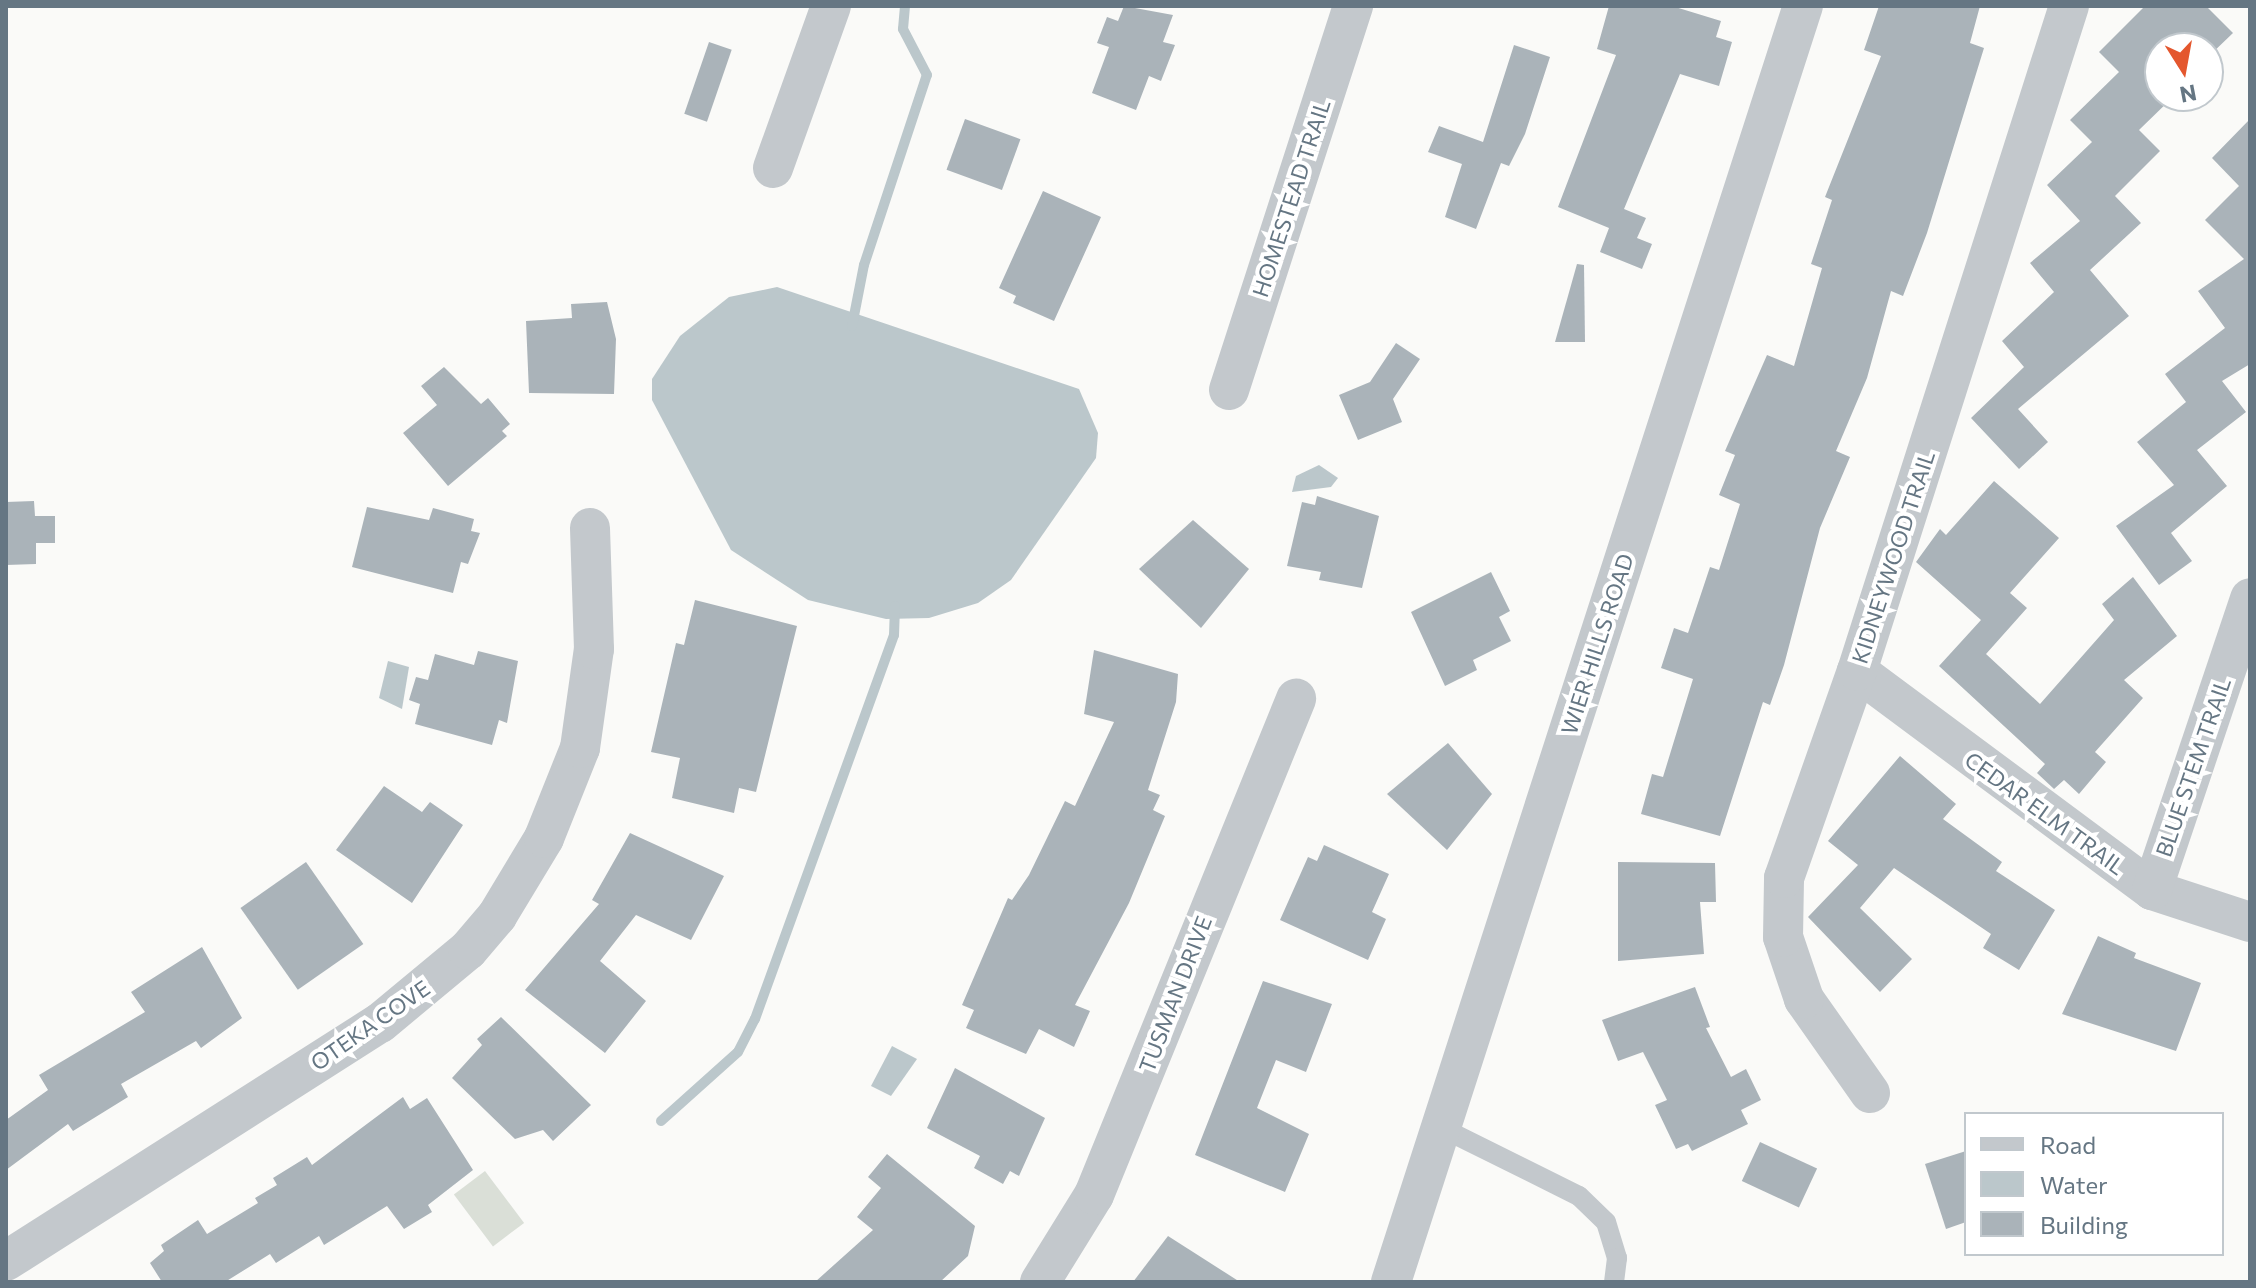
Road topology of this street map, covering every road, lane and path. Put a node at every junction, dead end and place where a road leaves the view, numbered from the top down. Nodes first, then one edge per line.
1 (831, 6) edge
2 (1353, 6) edge
3 (1803, 6) edge
4 (2069, 6) edge
5 (773, 168) dead end
6 (1229, 390) dead end
7 (590, 528) dead end
8 (2250, 598) edge
9 (1857, 671) junction
10 (1296, 699) dead end
11 (2152, 890) junction
12 (2250, 922) edge
13 (1870, 1093) dead end
14 (1440, 1127) junction
15 (6, 1261) edge
16 (1040, 1282) edge
17 (1391, 1282) edge
18 (1614, 1282) edge

1 - 5 street
2 - 6 street, HOMESTEAD TRAIL
3 - 14 street, WIER HILLS ROAD
4 - 9 street, KIDNEYWOOD TRAIL
7 - 15 street, OTEKA COVE
8 - 11 street, BLUE STEM TRAIL
9 - 11 street, CEDAR ELM TRAIL
9 - 13 street, KIDNEYWOOD TRAIL
10 - 16 street, TUSMAN DRIVE
11 - 12 street, CEDAR ELM TRAIL
14 - 17 street, WIER HILLS ROAD
14 - 18 lane

